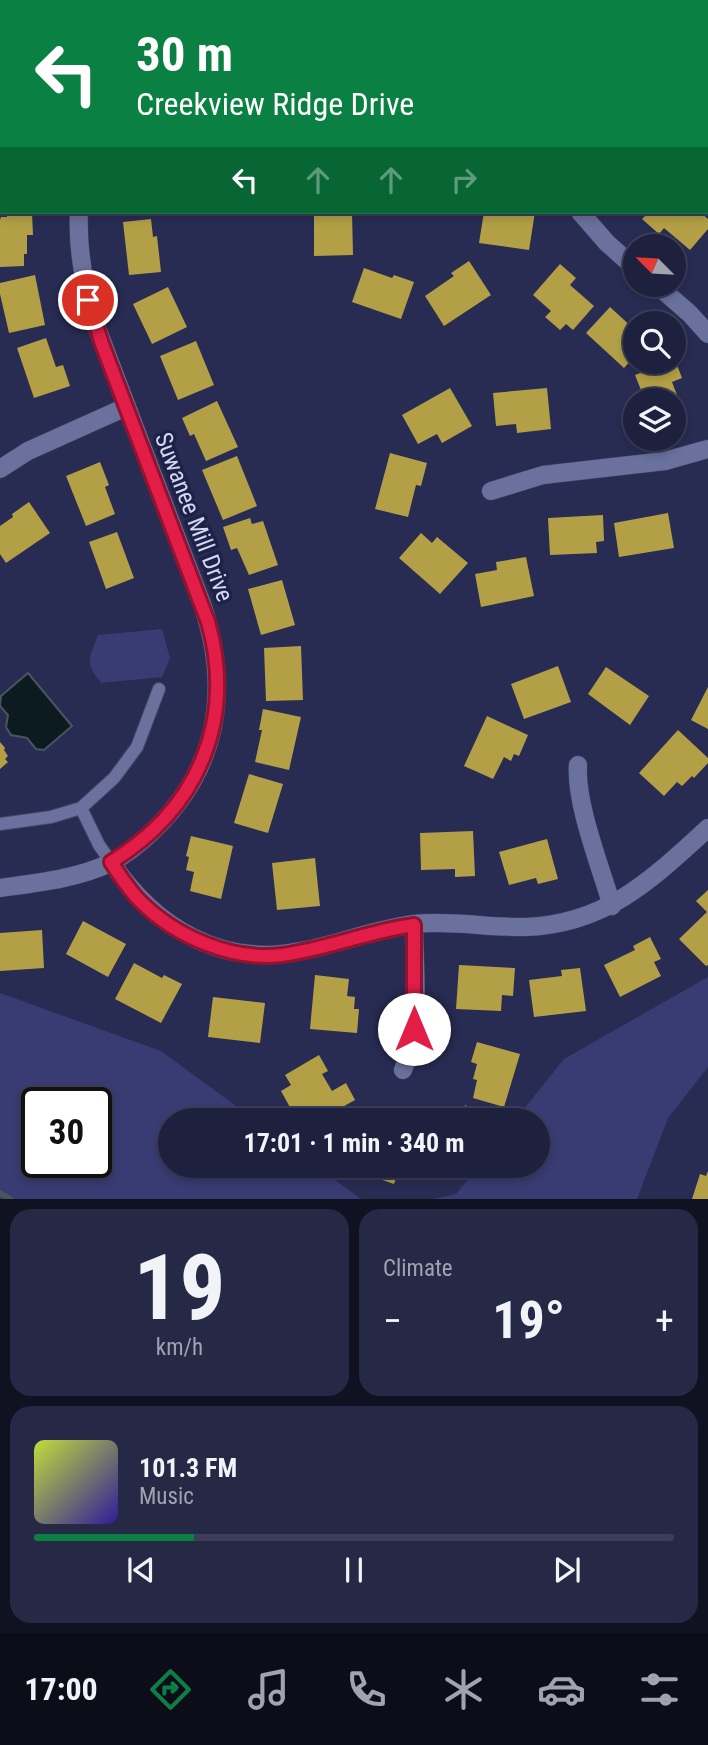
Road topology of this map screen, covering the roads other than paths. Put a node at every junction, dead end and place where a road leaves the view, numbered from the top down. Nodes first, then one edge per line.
1 (79, 214) edge
2 (582, 214) edge
3 (623, 257) edge
4 (672, 298) edge
5 (708, 334) edge
6 (126, 407) junction
7 (708, 449) edge
8 (0, 469) edge
9 (491, 491) dead end
10 (159, 689) dead end
11 (578, 765) dead end
12 (81, 808) junction
13 (0, 824) edge
14 (708, 828) edge
15 (111, 862) junction
16 (0, 888) edge
17 (612, 906) junction
18 (414, 925) junction
19 (404, 1070) dead end

1 - 6 street, Suwanee Mill Drive
2 - 3 street
4 - 5 street
6 - 8 street
6 - 15 street, Suwanee Mill Drive
7 - 9 street
10 - 12 lane
11 - 17 street
12 - 13 lane
12 - 15 lane
14 - 17 street
15 - 16 street, Suwanee Mill Drive
15 - 18 street
17 - 18 street
18 - 19 street

